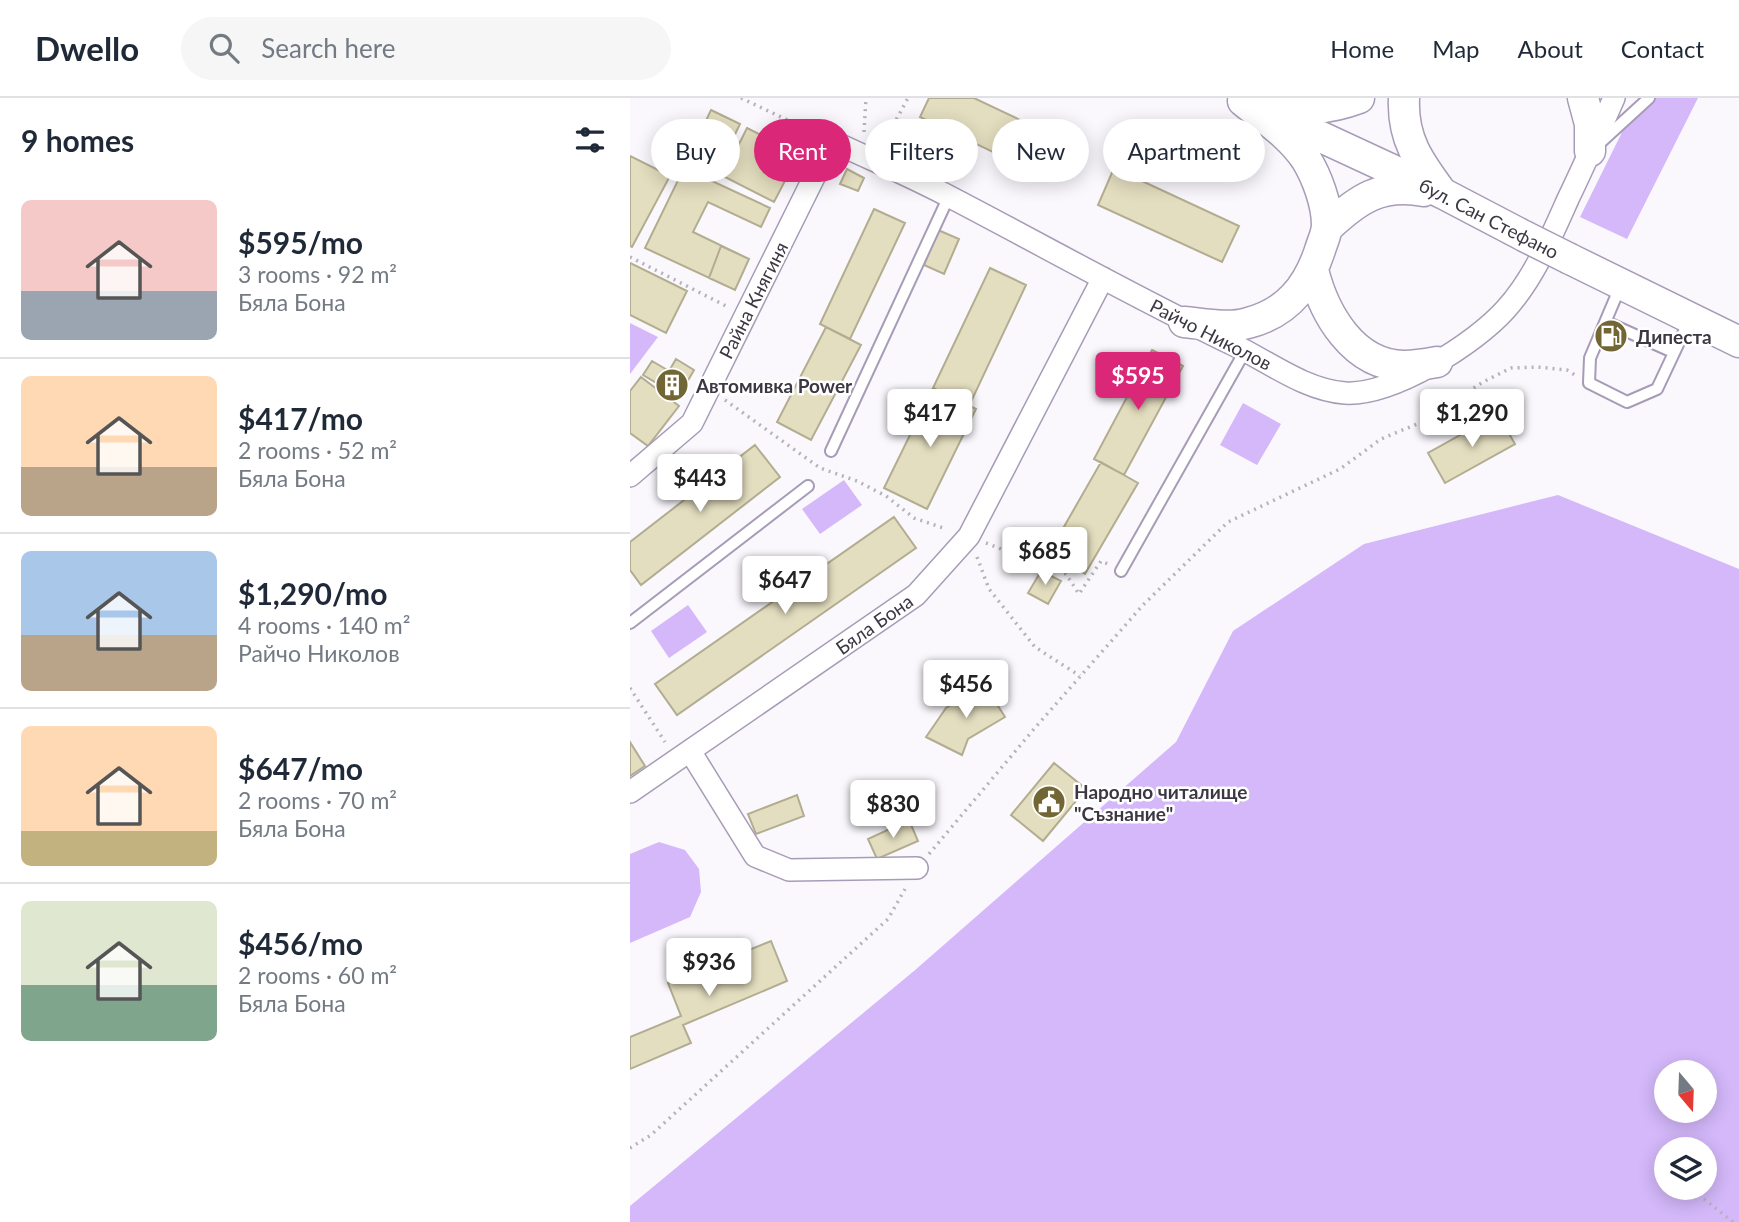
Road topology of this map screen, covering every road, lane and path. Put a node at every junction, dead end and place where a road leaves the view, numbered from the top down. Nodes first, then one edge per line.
1 (741, 98) edge
2 (866, 98) edge
3 (908, 98) edge
4 (1359, 98) edge
5 (1404, 98) edge
6 (1583, 98) edge
7 (1614, 98) edge
8 (1649, 98) edge
9 (1240, 99) edge
10 (785, 119) edge
11 (867, 119) edge
12 (894, 119) edge
13 (1590, 151) junction
14 (812, 182) edge
15 (919, 182) edge
16 (1442, 194) junction
17 (949, 196) junction
18 (1328, 227) junction
19 (630, 257) edge
20 (1313, 270) junction
21 (1103, 278) junction
22 (1621, 284) junction
23 (745, 316) junction
24 (1691, 318) junction
25 (1184, 322) junction
26 (1606, 322) junction
27 (1739, 342) edge
28 (1245, 351) junction
29 (1673, 352) junction
30 (1437, 362) junction
31 (1589, 383) junction
32 (709, 388) junction
33 (831, 451) joint
34 (820, 468) junction
35 (630, 476) edge
36 (808, 486) joint
37 (969, 536) junction
38 (1121, 571) joint
39 (630, 623) edge
40 (1080, 676) junction
41 (630, 688) edge
42 (683, 756) junction
43 (630, 792) edge
44 (917, 868) junction
45 (630, 1148) edge
46 (1705, 1200) edge
47 (1732, 1222) edge

1 - 10 path
2 - 11 path
3 - 12 path
4 - 9 main road
5 - 16 main road
6 - 13 main road
7 - 13 street, Райчо Николов
8 - 13 lane
9 - 16 main road, бул. Сан Стефано
9 - 18 main road
13 - 30 street, Райчо Николов
14 - 23 street, Райна Княгиня
15 - 17 street, Райчо Николов
16 - 18 main road
16 - 22 main road, бул. Сан Стефано, bridge
17 - 21 street, Райчо Николов
17 - 33 lane
18 - 20 main road
19 - 23 path
20 - 25 main road
20 - 30 main road
21 - 25 street, Райчо Николов
21 - 37 street, Бяла Бона
22 - 24 main road, бул. Сан Стефано
22 - 26 lane
23 - 32 street, Райна Княгиня
24 - 27 main road, бул. Сан Стефано
24 - 29 lane
25 - 28 street, Райчо Николов
26 - 29 lane
26 - 31 lane
28 - 30 street, Райчо Николов
28 - 38 lane
29 - 31 lane
31 - 40 path
32 - 34 path
32 - 35 street, Райна Княгиня
33 - 34 path
34 - 36 path
34 - 37 path
36 - 39 lane
37 - 38 path
37 - 40 path
37 - 42 street, Бяла Бона
40 - 44 path
41 - 42 path
42 - 43 street, Бяла Бона
42 - 44 street
44 - 45 path
46 - 47 path

